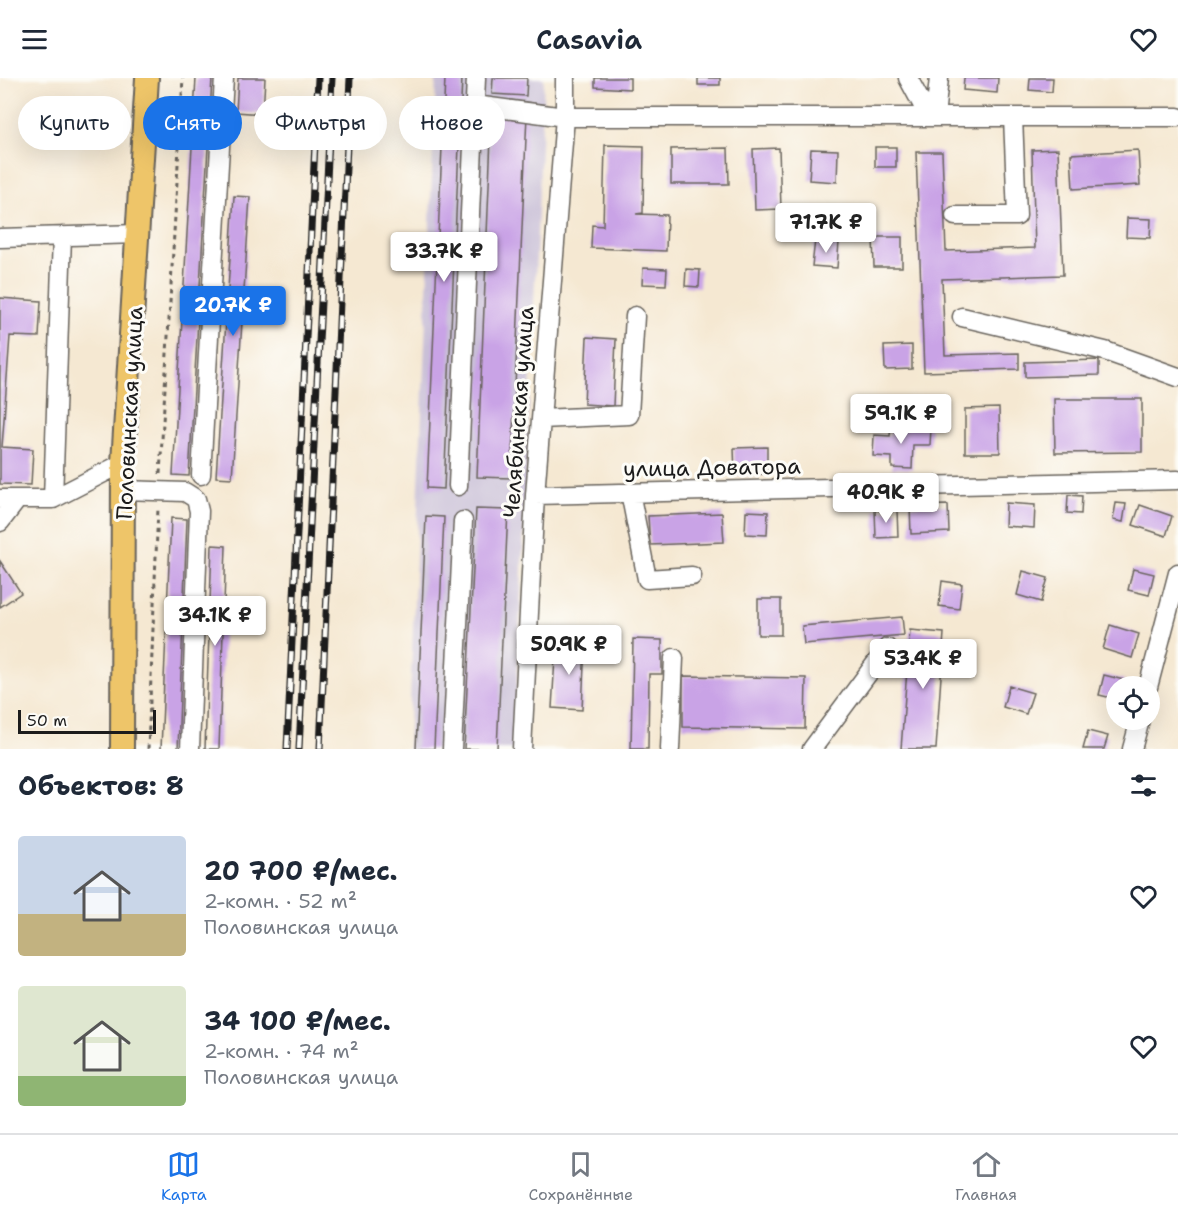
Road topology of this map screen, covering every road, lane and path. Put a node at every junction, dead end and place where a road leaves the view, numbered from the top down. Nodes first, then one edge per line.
1 (147, 78) edge
2 (183, 78) edge
3 (224, 78) edge
4 (476, 78) edge
5 (566, 78) edge
6 (908, 78) edge
7 (939, 78) edge
8 (475, 96) edge
9 (505, 109) edge
10 (565, 117) junction
11 (932, 117) junction
12 (1013, 117) junction
13 (1178, 117) edge
14 (473, 150) edge
15 (955, 216) dead end
16 (139, 234) junction
17 (62, 236) junction
18 (0, 238) edge
19 (635, 316) dead end
20 (962, 317) dead end
21 (1178, 377) edge
22 (541, 419) junction
23 (123, 463) junction
24 (201, 476) dead end
25 (1178, 480) edge
26 (458, 486) dead end
27 (123, 490) junction
28 (159, 491) junction
29 (630, 492) junction
30 (535, 495) junction
31 (53, 499) junction
32 (9, 500) edge
33 (463, 520) dead end
34 (0, 522) edge
35 (1178, 573) edge
36 (692, 576) dead end
37 (887, 648) dead end
38 (674, 658) dead end
39 (1151, 676) edge
40 (1137, 730) edge
41 (122, 749) edge
42 (148, 749) edge
43 (190, 749) edge
44 (452, 749) edge
45 (522, 749) edge
46 (670, 749) edge
47 (812, 749) edge
48 (1132, 749) edge

1 - 16 main road, Половинская улица
2 - 28 path
3 - 24 street
4 - 8 street
5 - 10 street, Челябинская улица
6 - 11 street
7 - 11 street
9 - 10 street
10 - 11 street
10 - 22 street, Челябинская улица
11 - 12 street
12 - 13 street
12 - 15 street
14 - 26 street
16 - 17 street
16 - 23 main road, Половинская улица
17 - 18 street
17 - 31 street
19 - 22 street
20 - 21 street
22 - 30 street, Челябинская улица
23 - 27 main road, Половинская улица
23 - 31 street
25 - 29 street, улица Доватора
27 - 28 street
27 - 41 main road, Половинская улица
28 - 42 path
28 - 43 street
29 - 30 street, улица Доватора
29 - 36 street
30 - 45 street, Челябинская улица
31 - 32 street
32 - 34 street
33 - 44 street
35 - 39 street
37 - 47 street
38 - 46 street
40 - 48 street

